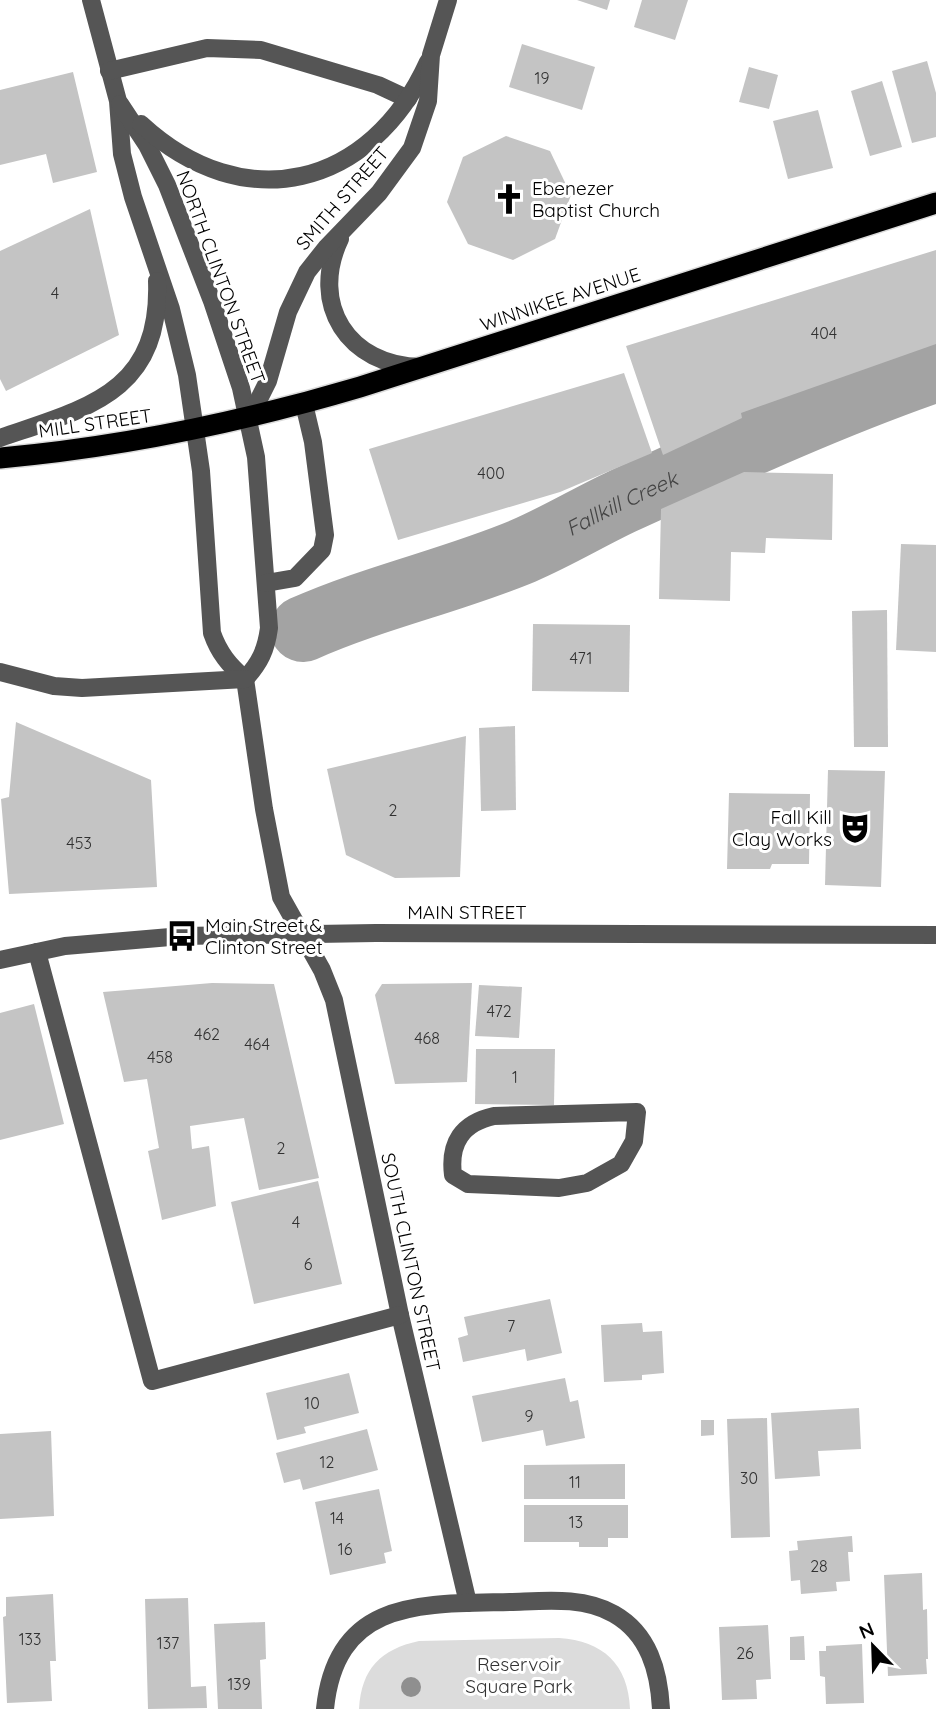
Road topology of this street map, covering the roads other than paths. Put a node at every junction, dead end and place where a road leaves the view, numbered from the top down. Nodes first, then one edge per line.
1 (91, 0) edge
2 (448, 0) edge
3 (431, 55) junction
4 (109, 71) junction
5 (408, 99) junction
6 (118, 102) junction
7 (936, 203) edge
8 (351, 221) junction
9 (155, 257) junction
10 (424, 367) junction
11 (304, 404) junction
12 (249, 419) junction
13 (196, 430) junction
14 (0, 438) edge
15 (0, 458) edge
16 (266, 583) junction
17 (0, 672) edge
18 (245, 679) junction
19 (302, 934) junction
20 (936, 936) edge
21 (37, 952) junction
22 (0, 960) edge
23 (637, 1112) joint
24 (400, 1315) junction
25 (468, 1603) junction
26 (325, 1709) edge
27 (661, 1709) edge

1 - 4 street, NORTH CLINTON STREET
2 - 3 street, SMITH STREET
3 - 5 street
3 - 8 street, SMITH STREET
4 - 5 street
4 - 6 street, NORTH CLINTON STREET
5 - 6 street
6 - 9 street, NORTH CLINTON STREET
6 - 12 street, NORTH CLINTON STREET
7 - 10 highway, WINNIKEE AVENUE
8 - 10 street
8 - 12 street, SMITH STREET
9 - 13 street, NORTH CLINTON STREET
9 - 14 street
10 - 11 highway, WINNIKEE AVENUE
11 - 12 highway, WINNIKEE AVENUE
11 - 16 street
12 - 13 highway, WINNIKEE AVENUE
12 - 16 street, NORTH CLINTON STREET
13 - 15 highway, MILL STREET
13 - 18 street, NORTH CLINTON STREET
16 - 18 street, NORTH CLINTON STREET
17 - 18 street
18 - 19 street
19 - 20 street, MAIN STREET
19 - 21 street, MAIN STREET
19 - 24 street, SOUTH CLINTON STREET
21 - 22 street, MAIN STREET
21 - 24 street
23 - 23 street
24 - 25 street, SOUTH CLINTON STREET
25 - 26 street
25 - 27 street

